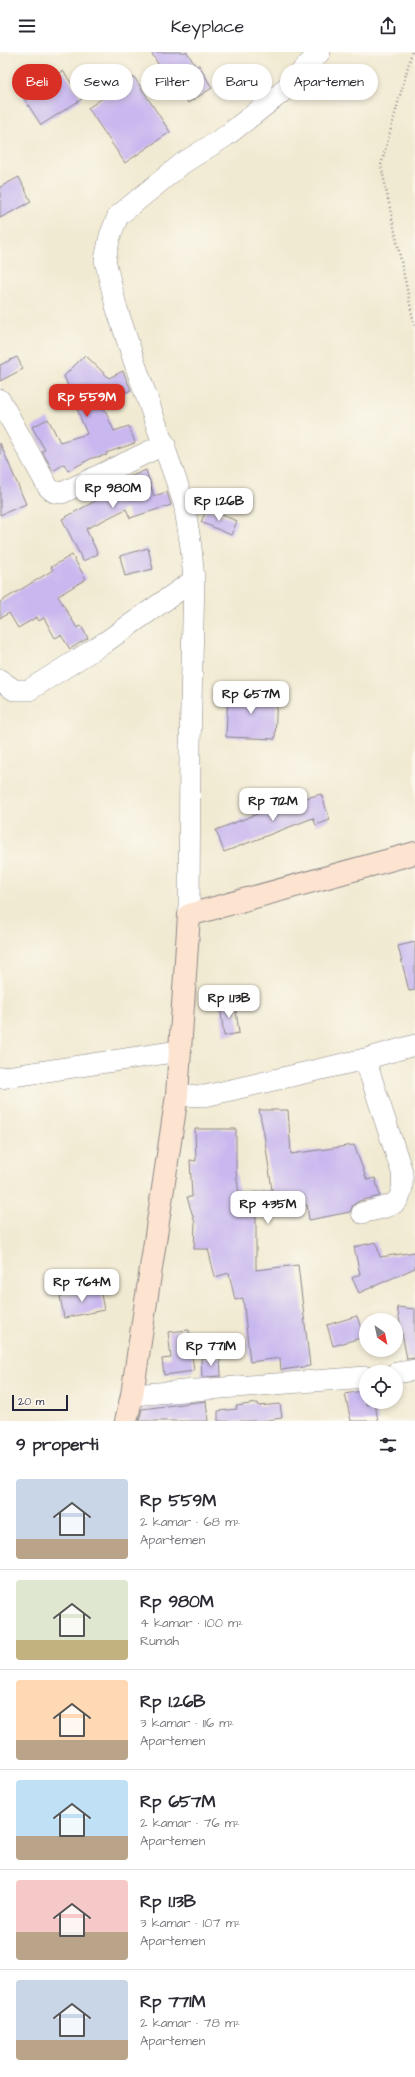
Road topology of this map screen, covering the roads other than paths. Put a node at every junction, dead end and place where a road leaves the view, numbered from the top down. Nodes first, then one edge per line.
1 (320, 52) edge
2 (0, 400) edge
3 (164, 444) junction
4 (194, 580) junction
5 (0, 680) edge
6 (415, 853) edge
7 (189, 915) junction
8 (415, 1045) edge
9 (179, 1051) junction
10 (365, 1059) junction
11 (0, 1078) edge
12 (178, 1095) junction
13 (362, 1213) dead end
14 (415, 1370) edge
15 (403, 1372) edge
16 (359, 1378) edge
17 (132, 1395) junction
18 (126, 1421) edge

1 - 3 street
2 - 3 street
3 - 4 street
4 - 5 street
4 - 7 street
6 - 7 street
7 - 9 street
8 - 10 street
9 - 11 street
9 - 12 street
10 - 12 street
10 - 13 street
12 - 17 street
14 - 15 street
16 - 17 street
17 - 18 street

